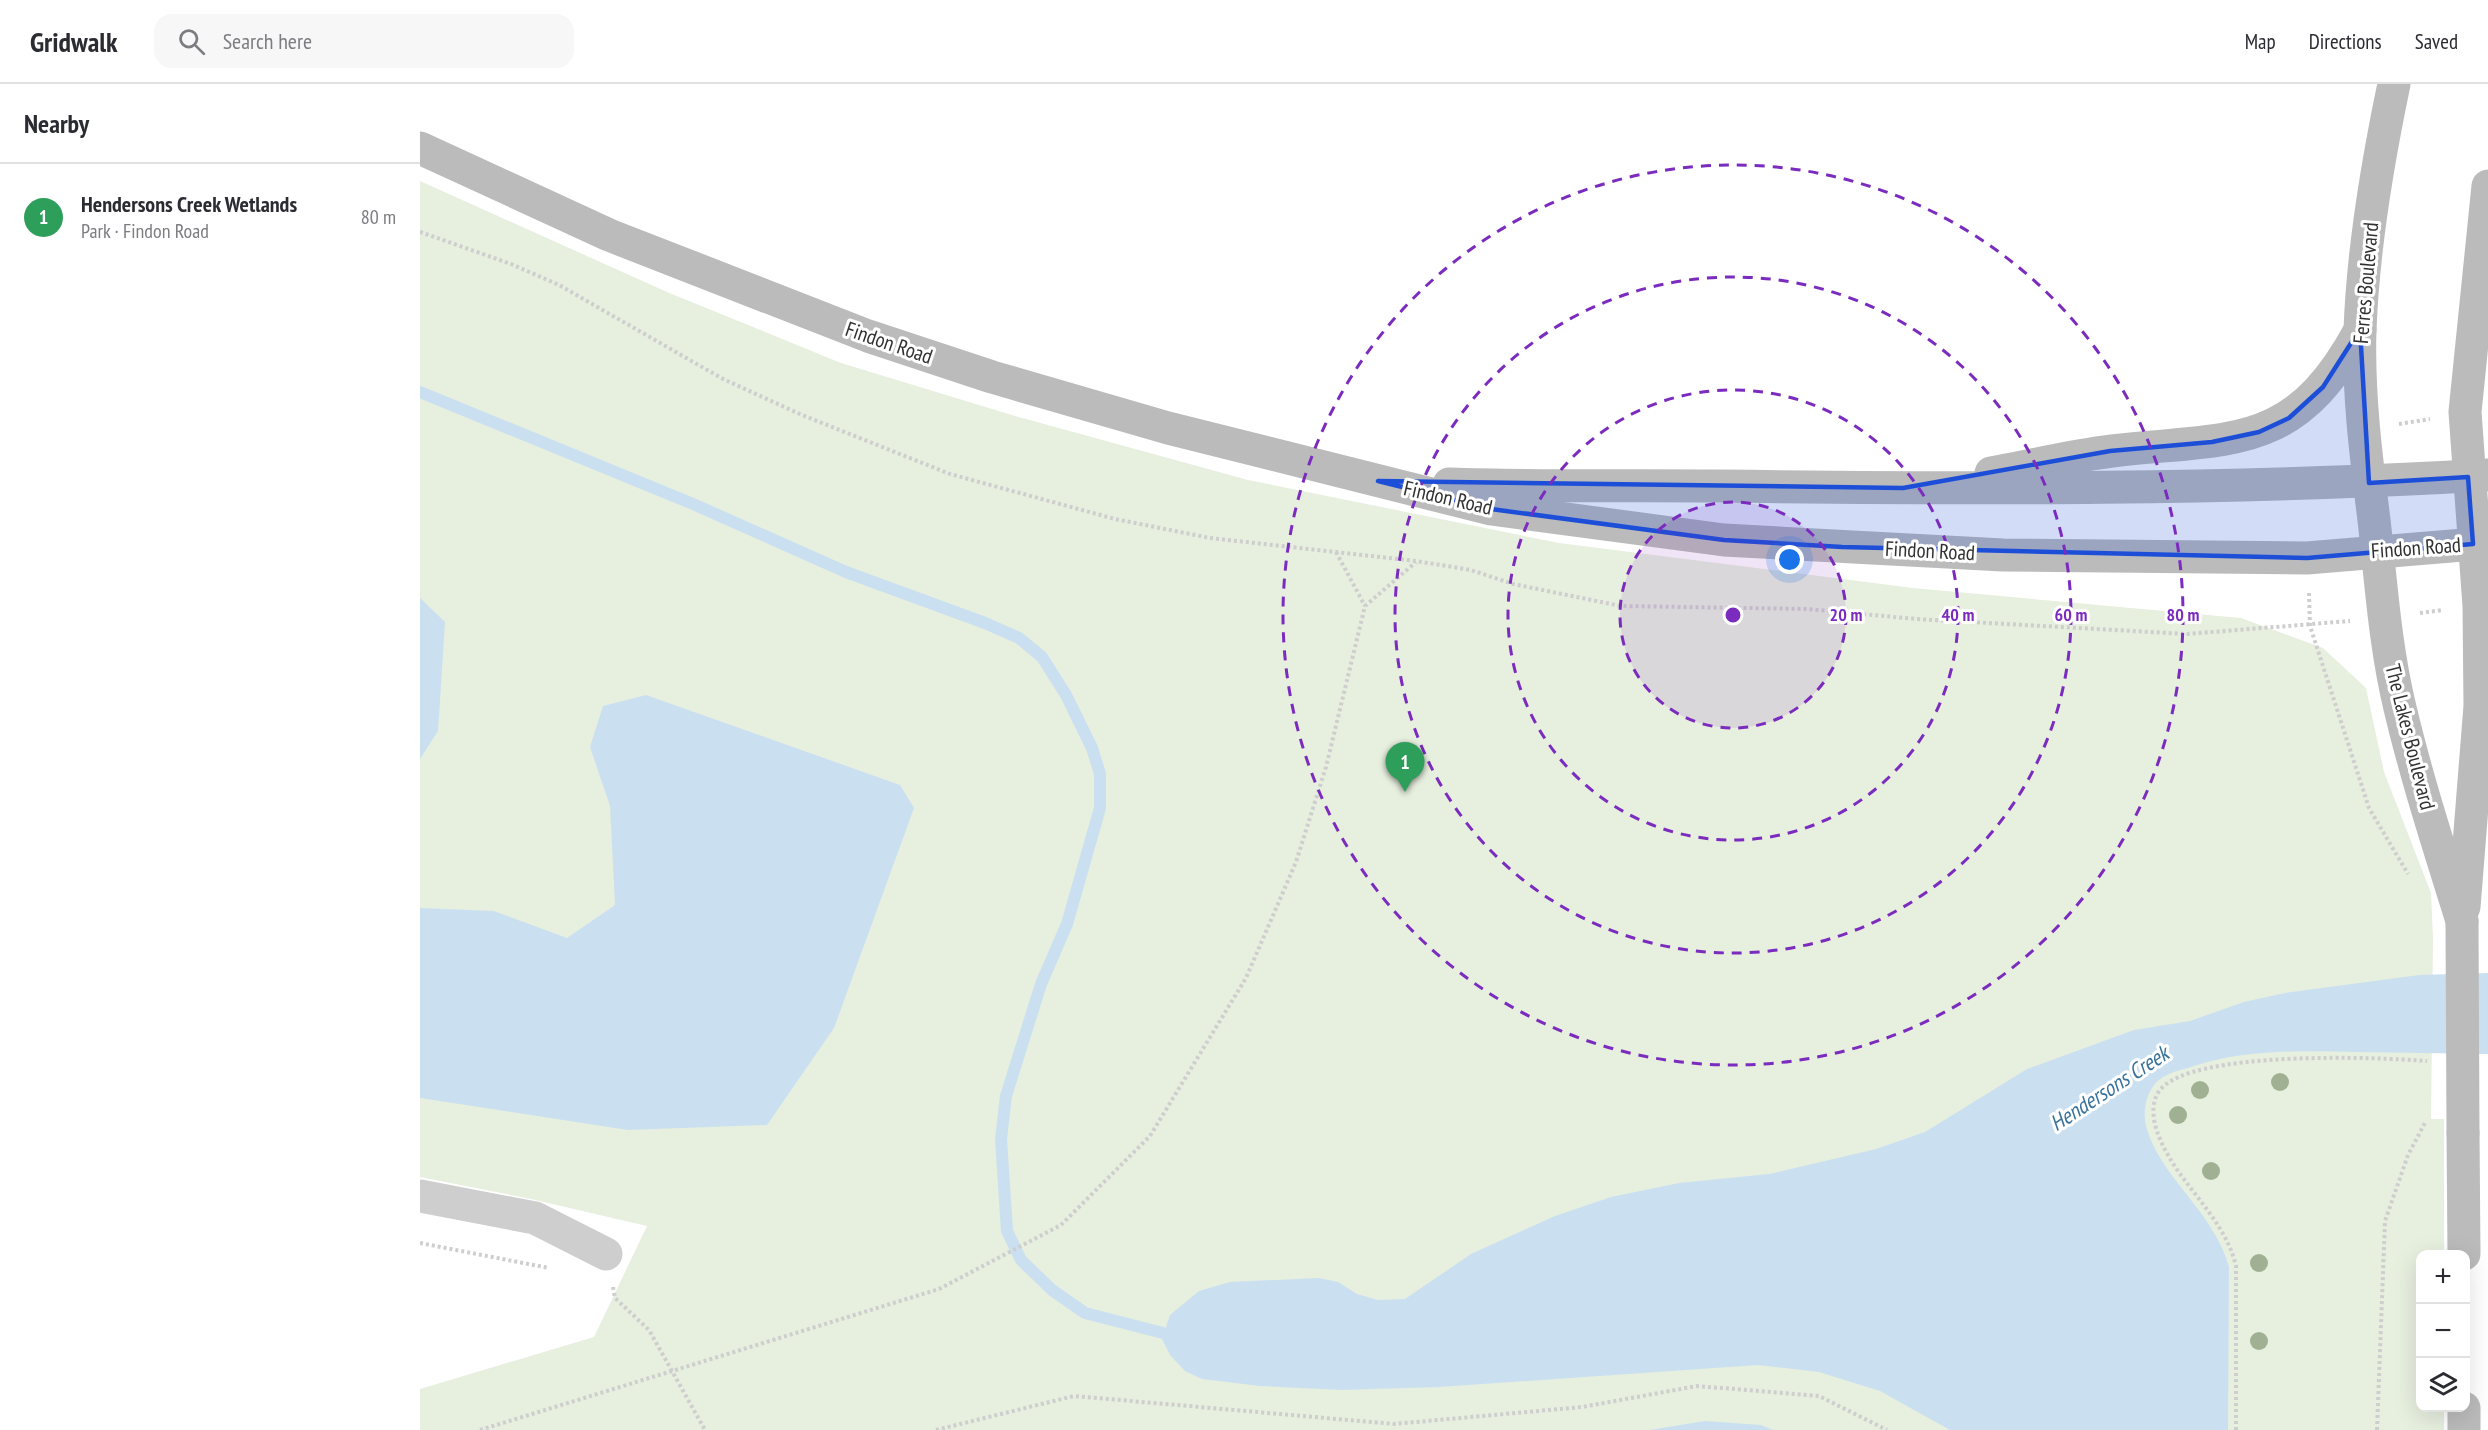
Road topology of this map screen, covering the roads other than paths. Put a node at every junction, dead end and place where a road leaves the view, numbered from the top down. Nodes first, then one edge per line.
1 (2394, 84) edge
2 (420, 148) edge
3 (2488, 186) edge
4 (2360, 329) junction
5 (2478, 476) edge
6 (1378, 481) junction
7 (2369, 483) junction
8 (1903, 488) junction
9 (2480, 543) edge
10 (2378, 550) junction
11 (2484, 696) edge
12 (2462, 921) junction
13 (420, 1196) edge
14 (2464, 1250) edge
15 (606, 1254) road end
16 (2464, 1412) edge
17 (2464, 1430) edge

1 - 4 street, Ferres Boulevard
2 - 6 street, Findon Road
3 - 5 street
4 - 7 street, Ferres Boulevard
4 - 8 street
5 - 7 street, Findon Road
5 - 9 street, The Lakes Boulevard
6 - 8 street, Findon Road
6 - 10 street, Findon Road
7 - 8 street, Findon Road
7 - 10 street, Ferres Boulevard
9 - 10 street, Findon Road
9 - 11 street, The Lakes Boulevard
10 - 12 street, The Lakes Boulevard
11 - 12 street, The Lakes Boulevard
12 - 14 street, The Lakes Boulevard, bridge
13 - 15 street
16 - 17 street

